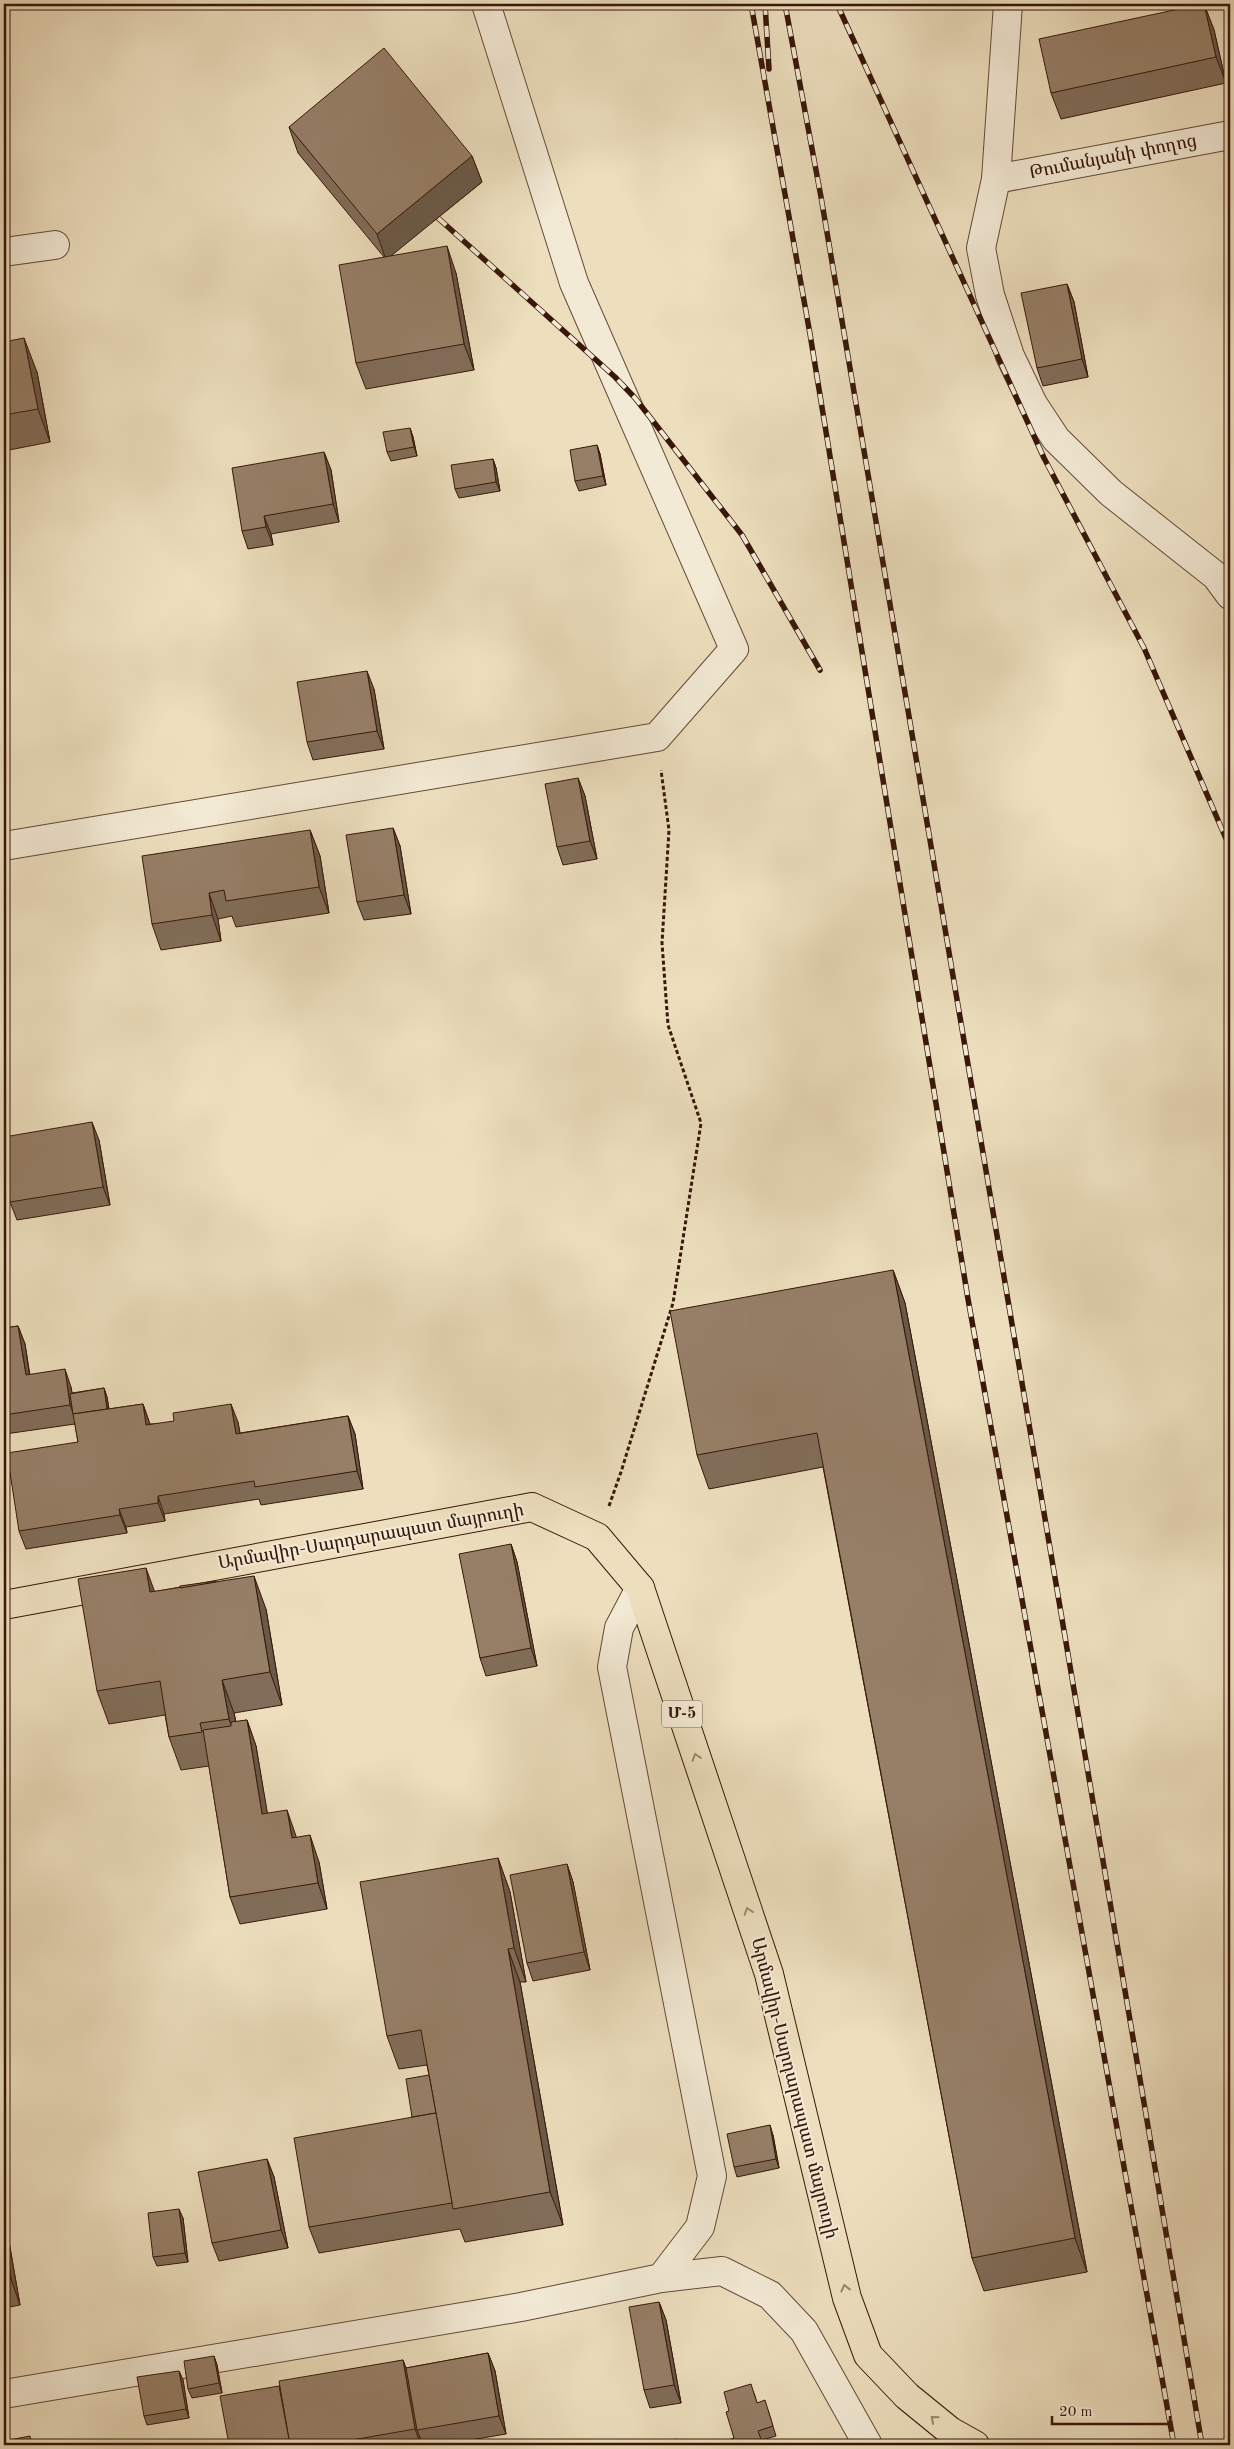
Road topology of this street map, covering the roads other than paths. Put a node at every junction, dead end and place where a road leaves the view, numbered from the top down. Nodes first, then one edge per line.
1 (486, 4) edge
2 (1008, 4) edge
3 (1230, 136) edge
4 (996, 179) junction
5 (54, 245) dead end
6 (4, 252) edge
7 (1230, 595) edge
8 (4, 846) edge
9 (640, 1588) junction
10 (4, 1605) edge
11 (661, 2278) junction
12 (4, 2394) edge
13 (868, 2445) edge
14 (975, 2445) edge

1 - 8 street
2 - 4 street
3 - 4 street, Թումանյանի փողոց
4 - 7 street
5 - 6 street
9 - 10 highway, Արմավիր-Սարդարապատ մայրուղի / Մ-5
9 - 11 street
14 -> 9 highway, Արմավիր-Սարդարապատ մայրուղի / Մ-5
11 - 12 street
11 - 13 street

